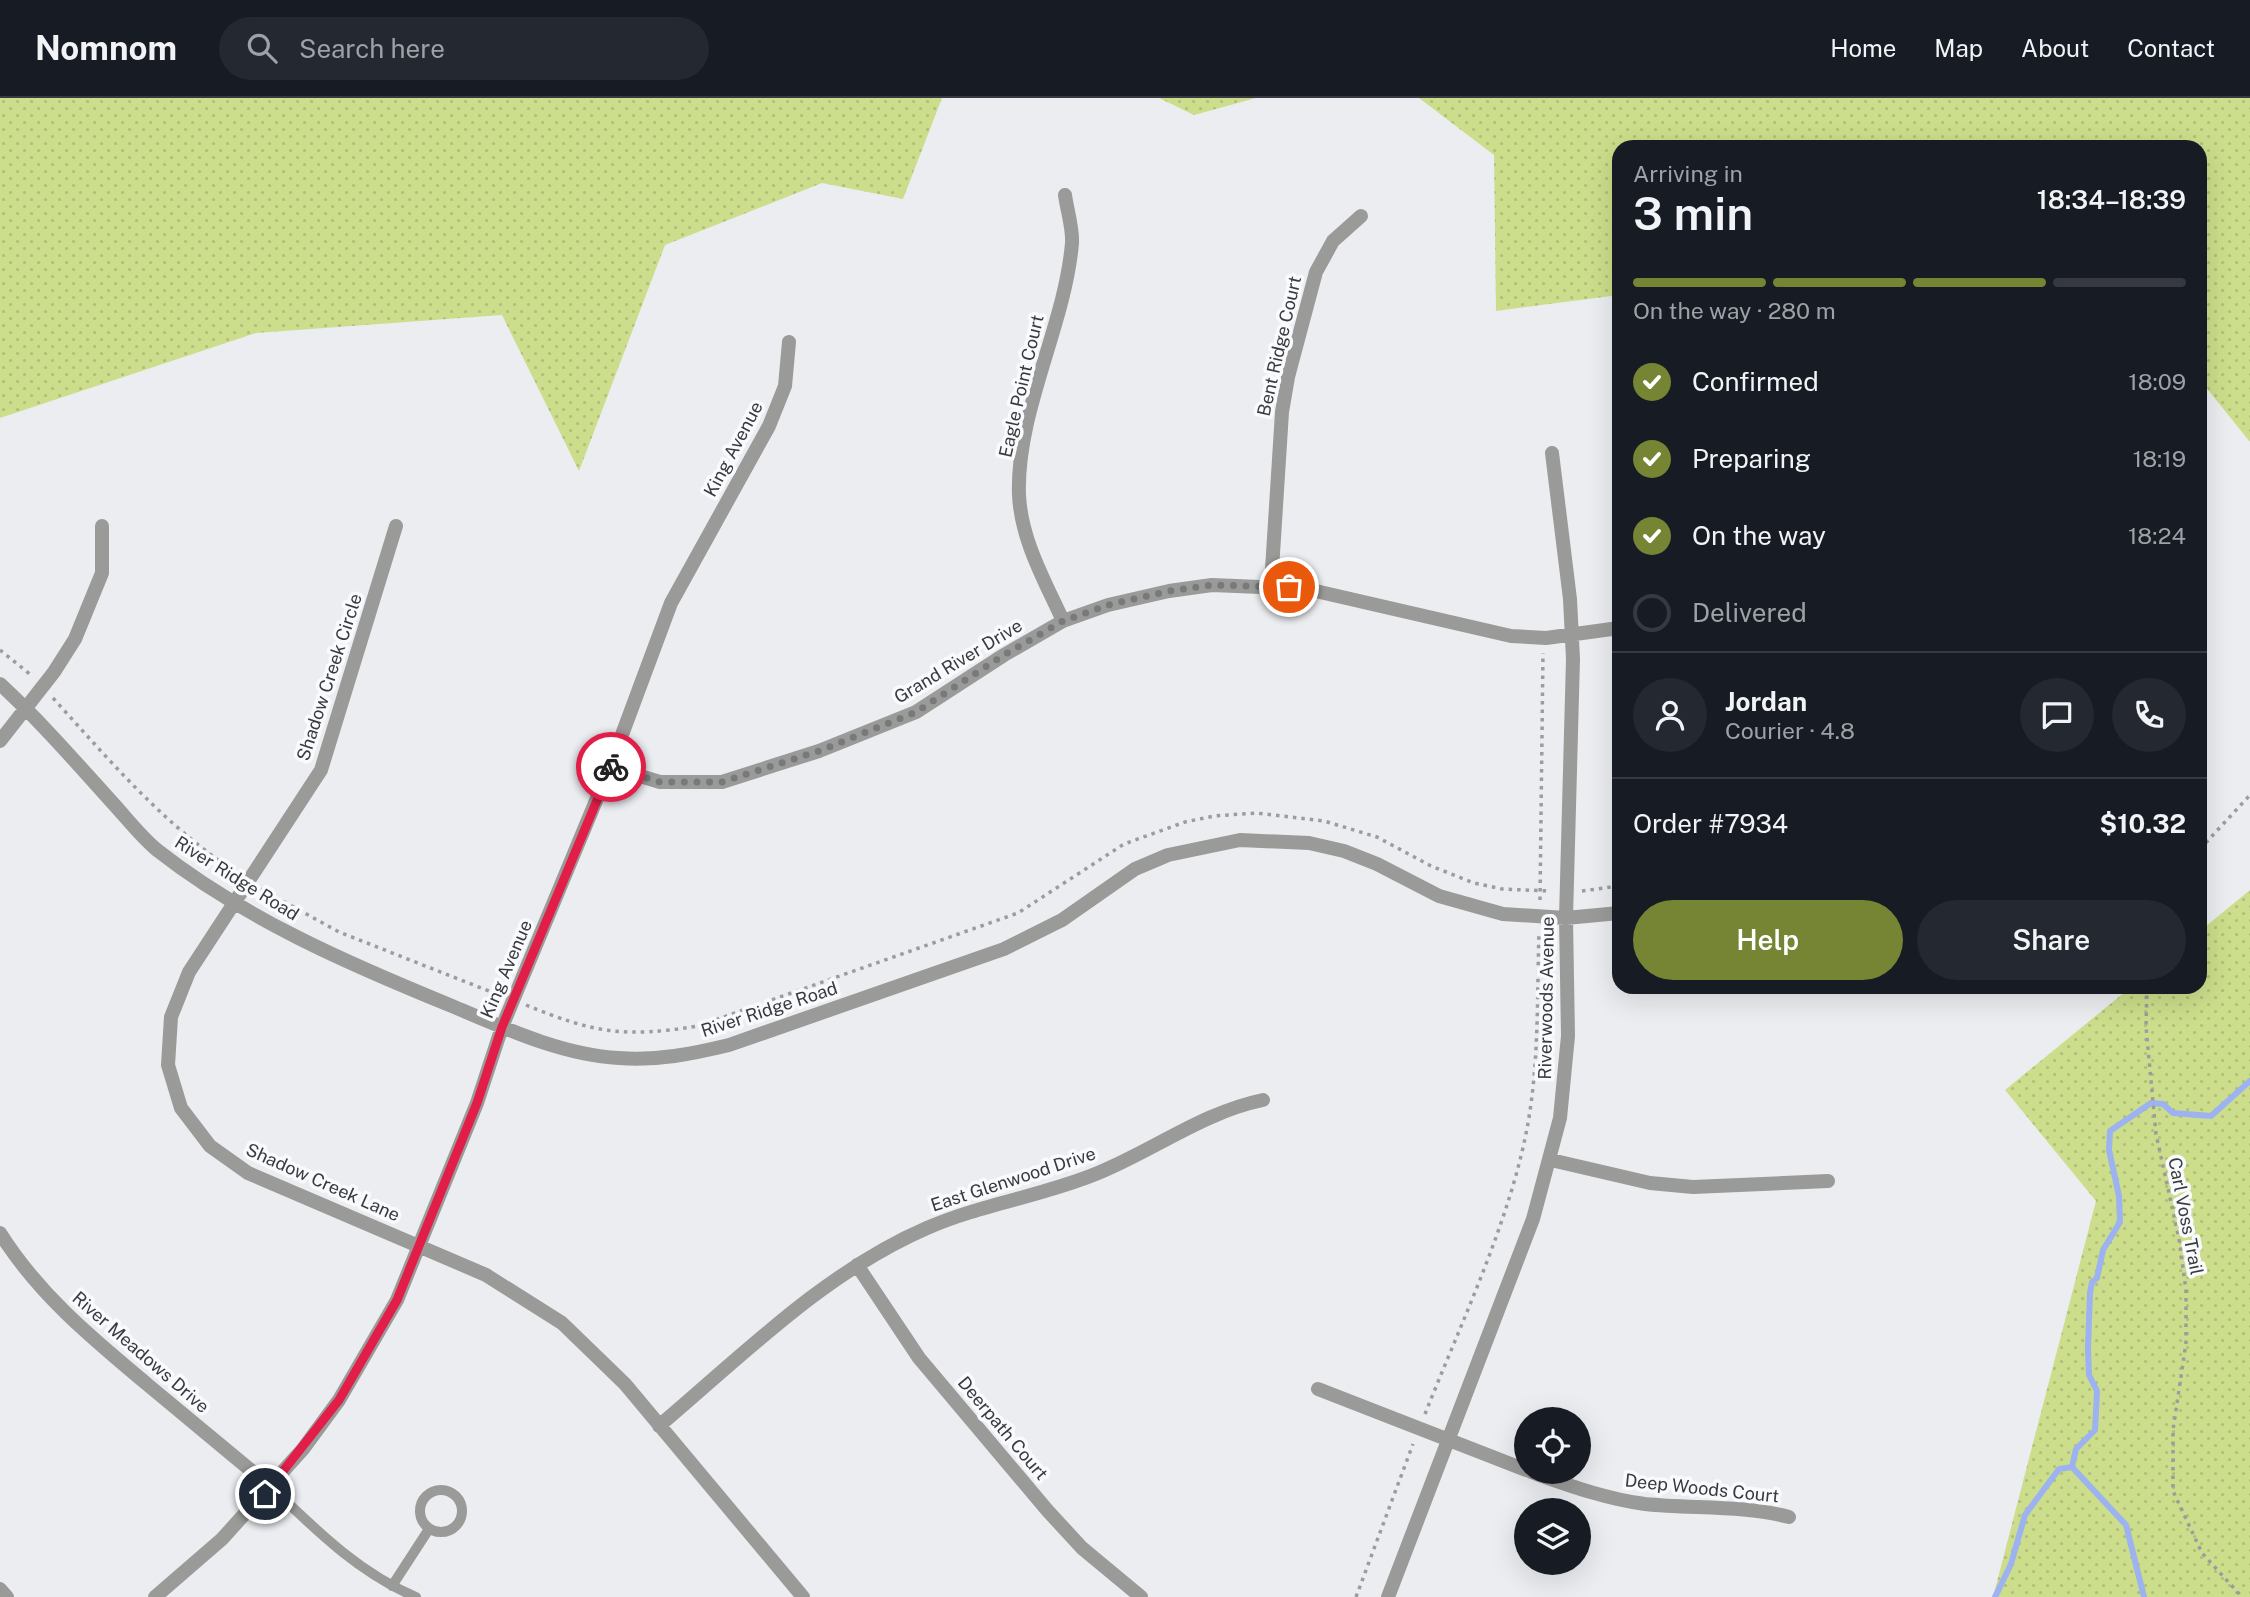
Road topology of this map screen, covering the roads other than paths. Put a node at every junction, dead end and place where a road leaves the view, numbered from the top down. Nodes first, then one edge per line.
1 (1065, 195) dead end
2 (1361, 216) dead end
3 (789, 342) dead end
4 (1552, 453) dead end
5 (102, 526) dead end
6 (396, 526) dead end
7 (1271, 585) junction
8 (1063, 621) junction
9 (1612, 629) edge
10 (1572, 636) junction
11 (0, 684) edge
12 (26, 708) junction
13 (0, 741) edge
14 (610, 767) junction
15 (233, 902) junction
16 (1612, 914) edge
17 (1566, 918) junction
18 (502, 1027) junction
19 (1263, 1100) dead end
20 (1551, 1160) junction
21 (1828, 1181) dead end
22 (0, 1233) edge
23 (421, 1247) junction
24 (857, 1265) junction
25 (1318, 1389) dead end
26 (659, 1426) junction
27 (1446, 1441) junction
28 (1514, 1466) edge
29 (1566, 1484) edge
30 (271, 1487) junction
31 (1789, 1517) dead end
32 (429, 1529) dead end
33 (392, 1586) junction
34 (0, 1588) edge
35 (7, 1597) edge
36 (155, 1597) edge
37 (416, 1597) edge
38 (803, 1597) edge
39 (1141, 1597) edge
40 (1388, 1597) edge

1 - 8 street, Eagle Point Court
2 - 7 street, Bent Ridge Court
3 - 14 street, King Avenue
4 - 10 street, Riverwoods Avenue
5 - 12 street
6 - 15 street, Shadow Creek Circle
7 - 8 street, Grand River Drive
7 - 10 street, Grand River Drive
8 - 14 street, Grand River Drive
9 - 10 street, Grand River Drive
10 - 17 street, Riverwoods Avenue
11 - 12 street, River Ridge Road
12 - 13 street
12 - 15 street, River Ridge Road
14 - 18 street, King Avenue
15 - 18 street, River Ridge Road
15 - 23 street, Shadow Creek Lane
16 - 17 street, River Ridge Road
17 - 18 street, River Ridge Road
17 - 20 street, Riverwoods Avenue
18 - 23 street, King Avenue
19 - 24 street, East Glenwood Drive
20 - 21 street
20 - 27 street, Riverwoods Avenue
22 - 30 street, River Meadows Drive
23 - 26 street, Shadow Creek Lane
23 - 30 street, King Avenue
24 - 26 street, East Glenwood Drive
24 - 39 street, Deerpath Court
25 - 27 street
26 - 38 street, Shadow Creek Lane
27 - 28 street
27 - 40 street, Riverwoods Avenue
29 - 31 street, Deep Woods Court
30 - 33 lane
30 - 36 street, King Avenue
32 - 33 lane
33 - 37 lane
34 - 35 street

